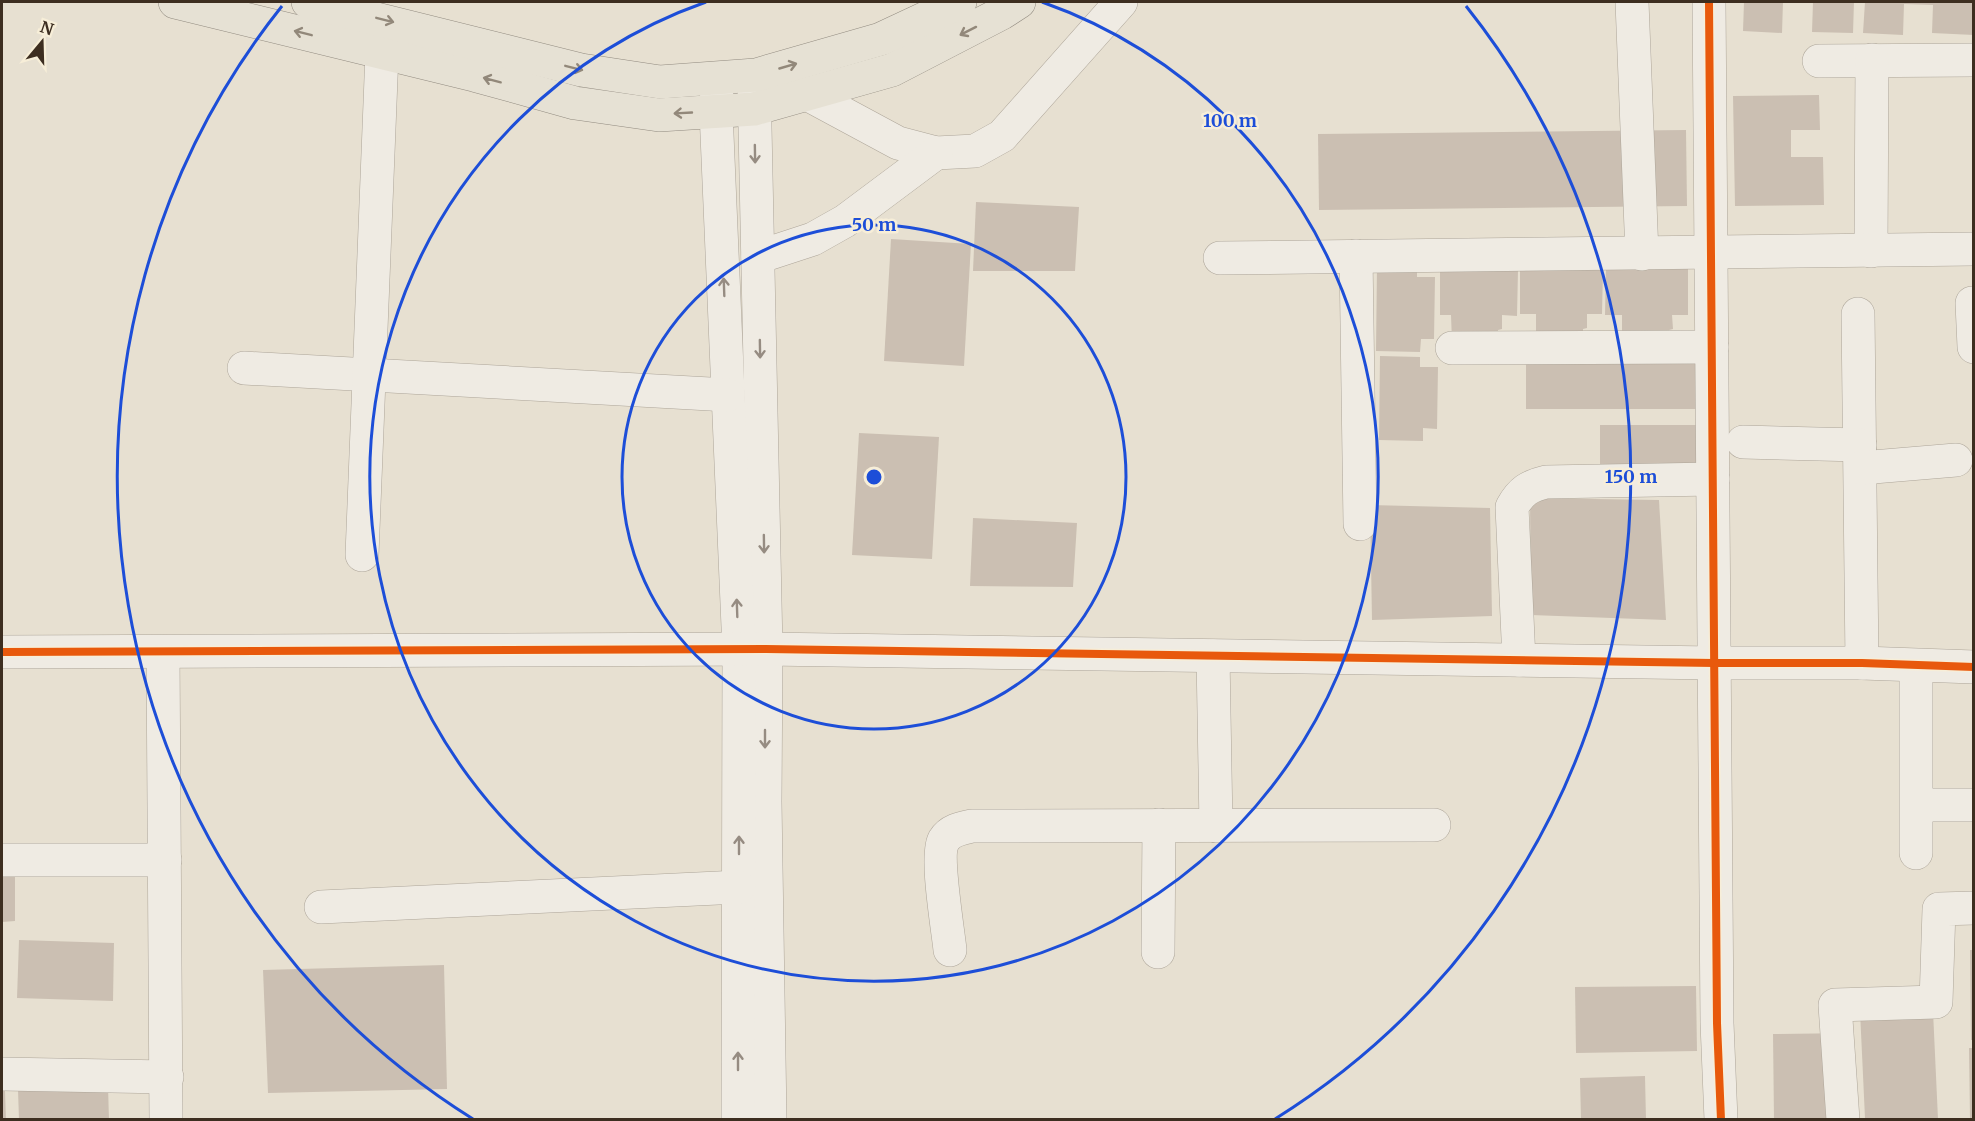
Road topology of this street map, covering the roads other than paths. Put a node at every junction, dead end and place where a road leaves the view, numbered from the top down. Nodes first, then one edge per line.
1 (175, 2) edge
2 (308, 2) edge
3 (960, 2) edge
4 (1019, 2) edge
5 (1121, 2) edge
6 (1632, 2) edge
7 (1709, 2) edge
8 (382, 53) junction
9 (1872, 60) junction
10 (1974, 60) edge
11 (1819, 61) dead end
12 (754, 75) junction
13 (717, 78) junction
14 (807, 94) junction
15 (754, 109) junction
16 (716, 111) junction
17 (936, 153) junction
18 (1974, 249) edge
19 (1871, 251) junction
20 (1711, 253) junction
21 (1642, 254) junction
22 (1356, 256) junction
23 (758, 257) junction
24 (1220, 258) dead end
25 (1972, 303) dead end
26 (1858, 314) dead end
27 (1712, 347) junction
28 (1974, 347) edge
29 (1452, 348) dead end
30 (244, 368) dead end
31 (370, 374) junction
32 (728, 395) junction
33 (1743, 442) dead end
34 (1860, 456) junction
35 (1956, 460) dead end
36 (1713, 479) junction
37 (1360, 525) dead end
38 (362, 555) dead end
39 (752, 650) junction
40 (2, 652) edge
41 (163, 652) junction
42 (1213, 656) junction
43 (1519, 660) junction
44 (1714, 663) junction
45 (1862, 663) junction
46 (1916, 666) junction
47 (1974, 667) edge
48 (1917, 805) junction
49 (1974, 805) edge
50 (1159, 825) junction
51 (1434, 825) dead end
52 (1216, 826) junction
53 (1916, 853) dead end
54 (2, 860) edge
55 (165, 860) junction
56 (739, 887) junction
57 (321, 907) dead end
58 (1974, 909) edge
59 (950, 950) dead end
60 (1158, 952) dead end
61 (2, 1074) edge
62 (167, 1077) junction
63 (166, 1119) edge
64 (738, 1119) edge
65 (770, 1119) edge
66 (1721, 1119) edge
67 (1843, 1119) edge

8 -> 1 main road
2 -> 13 main road
12 -> 3 main road
4 -> 14 main road
5 - 17 street
6 - 21 street
7 - 20 street
16 -> 8 main road
8 - 31 street
9 - 10 street
9 - 11 street
9 - 19 street
12 - 13 main road
12 - 15 street
13 - 16 street
14 - 15 main road
14 - 17 street
15 - 16 main road
15 -> 23 street
32 -> 16 street
17 - 23 street
18 - 19 street
19 - 20 street
20 - 21 street
20 - 27 street
21 - 22 street
22 - 24 street
22 - 37 street
23 -> 39 street
25 - 28 street
26 - 34 street
27 - 29 street
27 - 36 street
30 - 31 street
31 - 32 street
31 - 38 street
39 -> 32 street
33 - 34 street
34 - 35 street
34 - 45 street
36 - 43 street
36 - 44 street
39 - 41 street
39 - 42 street
56 -> 39 street
39 -> 65 street
40 - 41 street
41 - 55 street
42 - 43 street
42 - 52 street
43 - 44 street
44 - 45 street
44 - 66 street
45 - 46 street
46 - 47 street
46 - 48 street
48 - 49 street
48 - 53 street
50 - 52 street
50 - 59 street
50 - 60 street
51 - 52 street
54 - 55 street
55 - 62 street
56 - 57 street
64 -> 56 street
58 - 67 street
61 - 62 street
62 - 63 street

